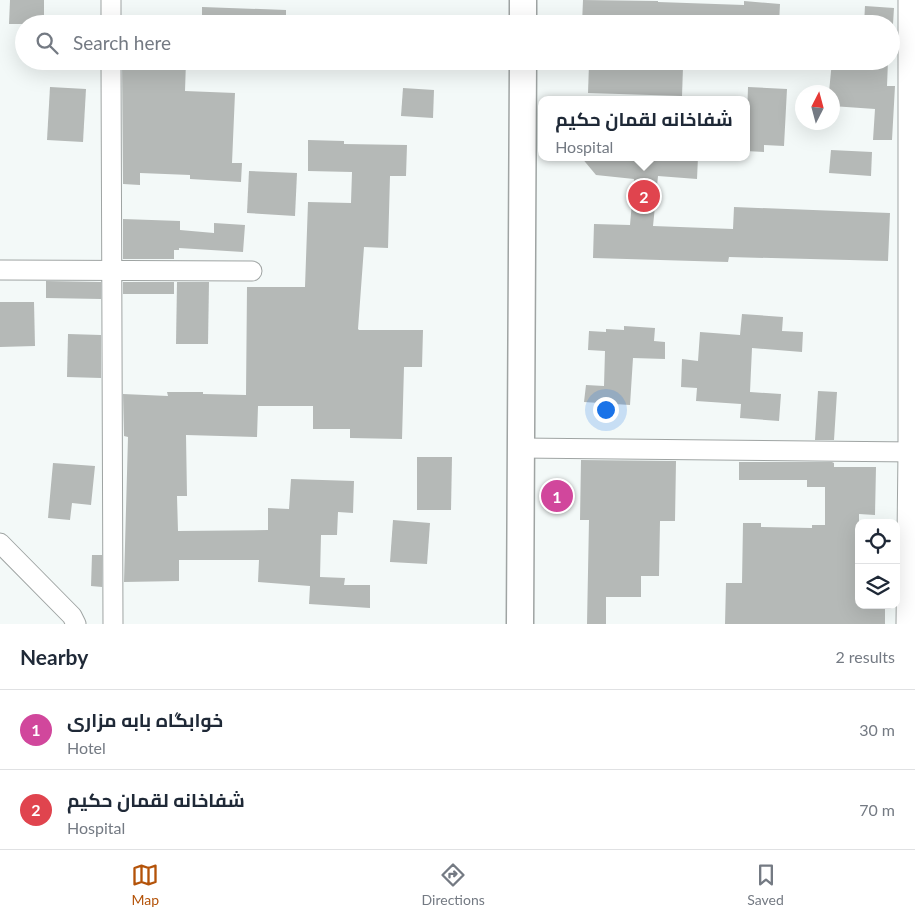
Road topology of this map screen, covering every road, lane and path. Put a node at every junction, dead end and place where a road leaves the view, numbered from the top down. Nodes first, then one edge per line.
1 (111, 0) edge
2 (523, 0) edge
3 (908, 0) edge
4 (111, 15) edge
5 (523, 15) edge
6 (111, 70) edge
7 (523, 70) edge
8 (0, 270) edge
9 (113, 270) junction
10 (252, 271) dead end
11 (520, 448) junction
12 (912, 452) edge
13 (0, 543) edge
14 (76, 624) edge
15 (113, 624) edge
16 (520, 624) edge
17 (906, 624) edge

1 - 4 street
2 - 5 main road
3 - 12 street
6 - 9 street
7 - 11 main road
8 - 9 street
9 - 10 street
9 - 15 street
11 - 12 street
11 - 16 main road
12 - 17 street
13 - 14 street

